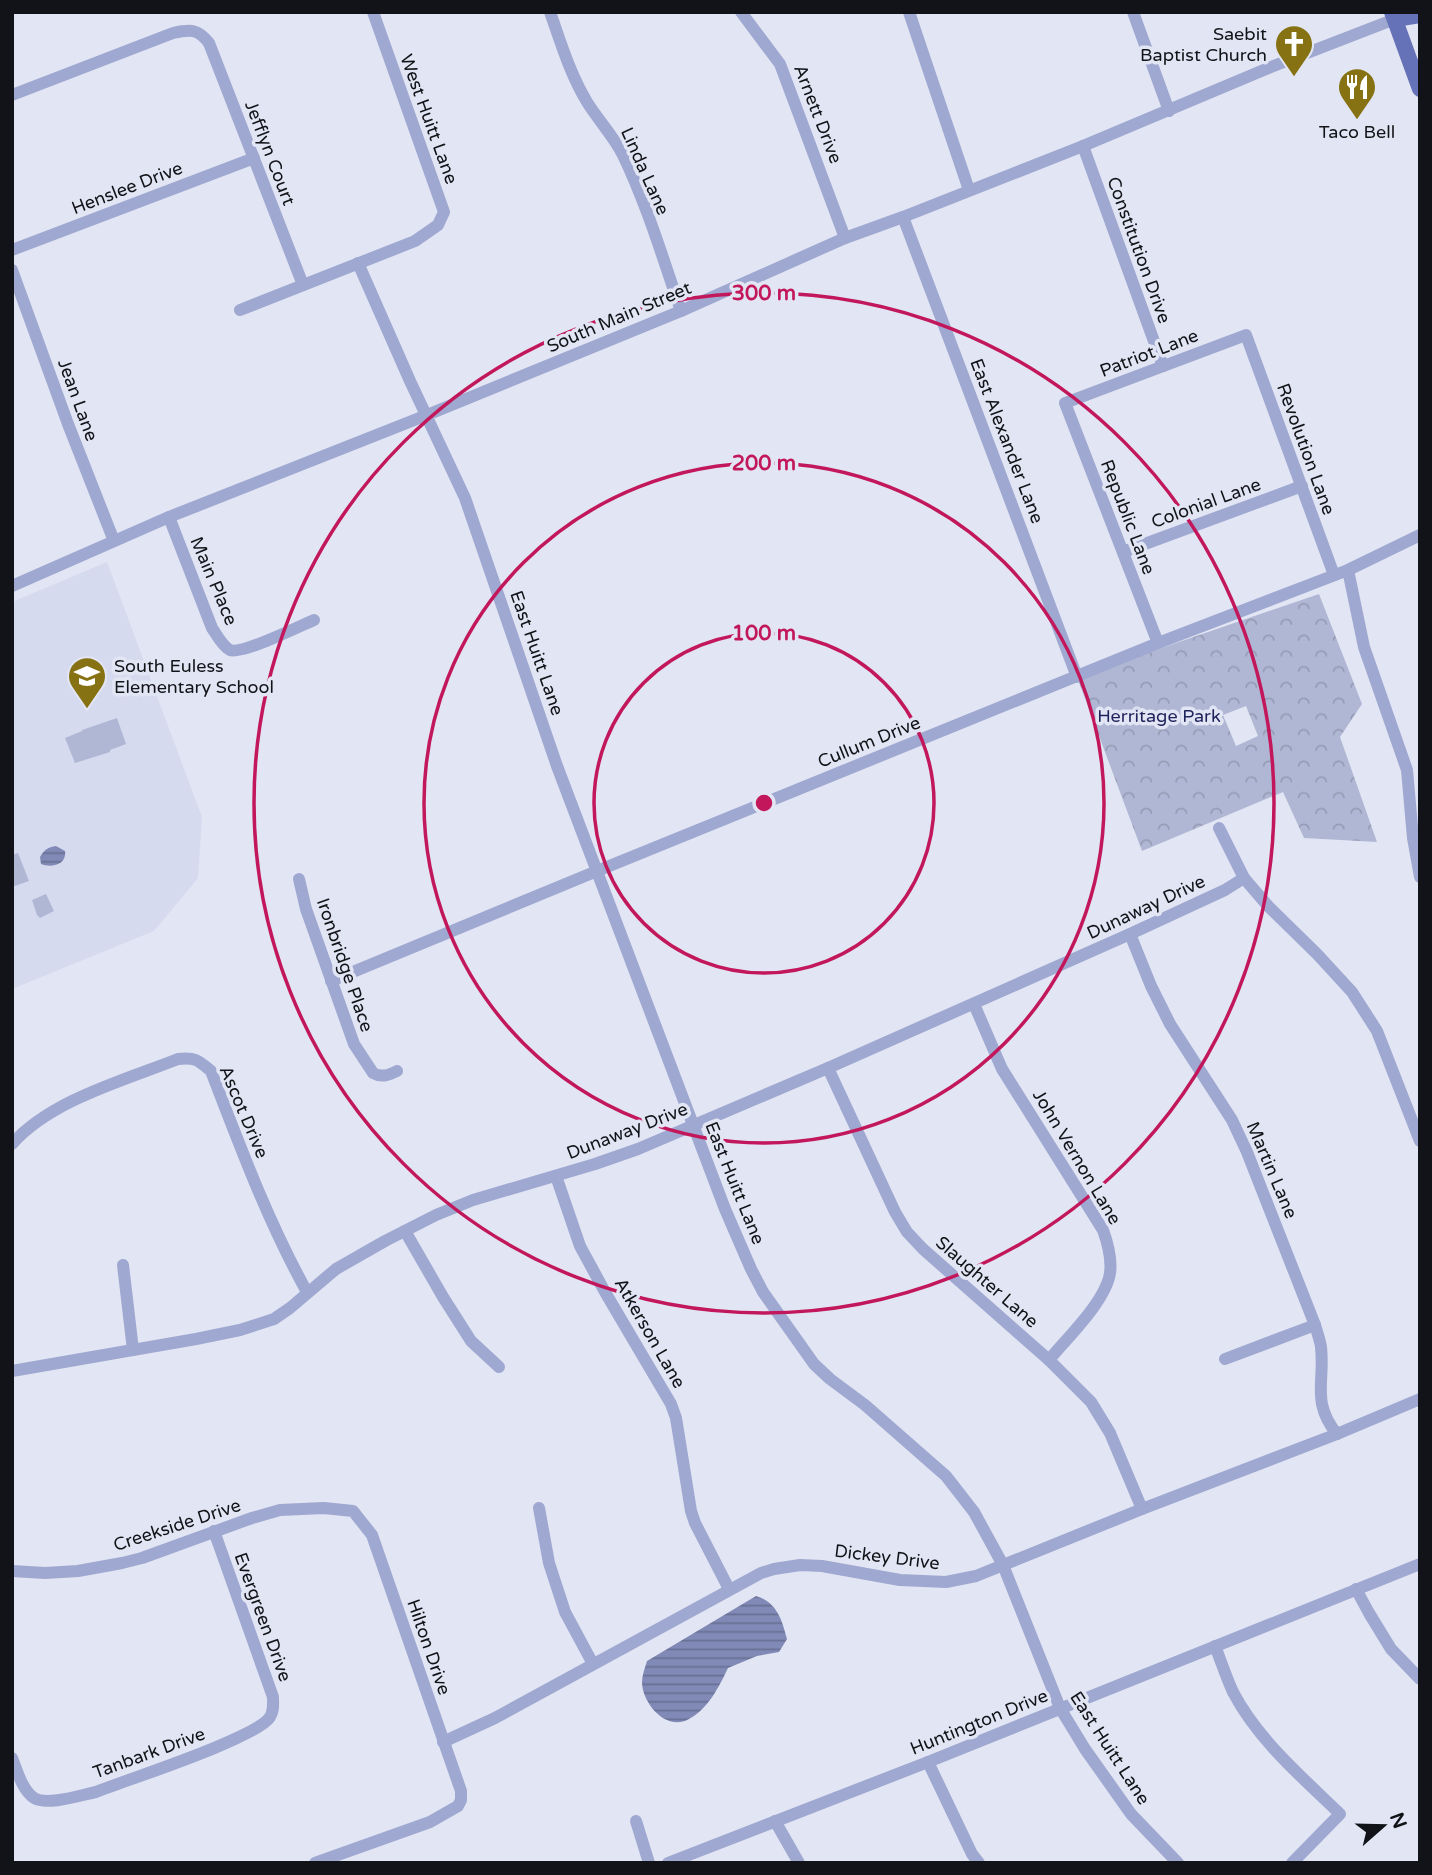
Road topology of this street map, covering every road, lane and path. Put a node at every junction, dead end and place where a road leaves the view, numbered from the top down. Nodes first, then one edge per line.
1 (373, 12) edge
2 (550, 12) edge
3 (741, 12) edge
4 (909, 12) edge
5 (1133, 12) edge
6 (1396, 14) edge
7 (1420, 15) edge
8 (1420, 89) edge
9 (12, 95) edge
10 (1169, 111) junction
11 (1083, 146) junction
12 (254, 158) junction
13 (969, 190) junction
14 (903, 217) junction
15 (845, 238) junction
16 (12, 250) edge
17 (358, 263) junction
18 (12, 270) edge
19 (303, 285) junction
20 (240, 310) dead end
21 (681, 311) junction
22 (1246, 335) joint
23 (1163, 366) junction
24 (1065, 403) joint
25 (427, 415) junction
26 (1301, 486) junction
27 (169, 517) junction
28 (1420, 536) edge
29 (114, 541) junction
30 (1123, 552) junction
31 (1348, 570) junction
32 (1334, 575) junction
33 (12, 586) edge
34 (314, 620) dead end
35 (1158, 643) junction
36 (1077, 677) junction
37 (1219, 828) dead end
38 (597, 871) junction
39 (1420, 877) edge
40 (1244, 878) junction
41 (299, 879) dead end
42 (1130, 934) junction
43 (331, 981) junction
44 (974, 1004) junction
45 (828, 1068) junction
46 (397, 1071) dead end
47 (694, 1125) junction
48 (1420, 1141) edge
49 (12, 1144) edge
50 (556, 1176) junction
51 (405, 1231) junction
52 (123, 1265) dead end
53 (307, 1292) junction
54 (1315, 1325) junction
55 (133, 1350) junction
56 (1225, 1359) dead end
57 (1049, 1360) junction
58 (499, 1367) dead end
59 (12, 1371) edge
60 (1420, 1399) edge
61 (1336, 1434) junction
62 (539, 1508) dead end
63 (1142, 1509) junction
64 (353, 1511) joint
65 (214, 1531) junction
66 (1420, 1564) edge
67 (1003, 1565) junction
68 (12, 1571) edge
69 (729, 1589) junction
70 (1356, 1589) junction
71 (1215, 1646) junction
72 (593, 1664) junction
73 (1420, 1679) edge
74 (1060, 1708) junction
75 (271, 1715) joint
76 (443, 1742) junction
77 (12, 1758) edge
78 (928, 1762) junction
79 (636, 1821) dead end
80 (775, 1821) junction
81 (315, 1863) edge
82 (649, 1863) edge
83 (668, 1863) edge
84 (799, 1863) edge
85 (979, 1863) edge
86 (1178, 1863) edge
87 (1292, 1863) edge

1 - 17 street, West Huitt Lane
2 - 21 street, Linda Lane
3 - 15 street, Arnett Drive
4 - 13 street
5 - 10 street
6 - 7 main road
6 - 8 main road
6 - 10 street, South Main Street
9 - 12 street, Jefflyn Court
10 - 11 street, South Main Street
11 - 13 street, South Main Street
11 - 23 street, Constitution Drive
12 - 16 street, Henslee Drive
12 - 19 street, Jefflyn Court
13 - 14 street, South Main Street
14 - 15 street, South Main Street
14 - 36 street, East Alexander Lane
15 - 21 street, South Main Street
17 - 19 street
17 - 25 street
18 - 29 street, Jean Lane
19 - 20 street
21 - 25 street, South Main Street
22 - 23 street, Patriot Lane
22 - 26 street, Revolution Lane
23 - 24 street, Patriot Lane
24 - 30 street, Republic Lane
25 - 27 street, South Main Street
25 - 38 street, East Huitt Lane
26 - 30 street, Colonial Lane
26 - 32 street, Revolution Lane
27 - 29 street, South Main Street
27 - 34 street, Main Place
28 - 31 street, Cullum Drive
29 - 33 street, South Main Street
30 - 35 street, Republic Lane
31 - 32 street, Cullum Drive
31 - 39 street
32 - 35 street, Cullum Drive
35 - 36 street, Cullum Drive
36 - 38 street, Cullum Drive
37 - 40 street
38 - 43 street, Cullum Drive
38 - 47 street, East Huitt Lane
40 - 42 street, Dunaway Drive
40 - 48 street
41 - 43 street, Ironbridge Place
42 - 44 street, Dunaway Drive
42 - 54 street, Martin Lane
43 - 46 street, Ironbridge Place
44 - 45 street, Dunaway Drive
44 - 57 street, John Vernon Lane
45 - 47 street, Dunaway Drive
45 - 57 street, Slaughter Lane
47 - 50 street, Dunaway Drive
47 - 67 street, East Huitt Lane
49 - 53 street, Ascot Drive
50 - 51 street, Dunaway Drive
50 - 69 street, Atkerson Lane
51 - 53 street, Dunaway Drive
51 - 58 street
52 - 55 street
53 - 55 street, Dunaway Drive
54 - 56 street
54 - 61 street, Martin Lane
55 - 59 street, Dunaway Drive
57 - 63 street, Slaughter Lane
60 - 61 street, Dickey Drive
61 - 63 street, Dickey Drive
62 - 72 street
63 - 67 street, Dickey Drive
64 - 65 street, Creekside Drive
64 - 76 street, Hilton Drive
65 - 68 street, Creekside Drive
65 - 75 street, Evergreen Drive
66 - 70 street, Huntington Drive
67 - 69 street, Dickey Drive
67 - 74 street, East Huitt Lane
69 - 72 street, Dickey Drive
70 - 71 street, Huntington Drive
70 - 73 street
71 - 74 street, Huntington Drive
71 - 87 street
72 - 76 street, Dickey Drive
74 - 78 street, Huntington Drive
74 - 86 street, East Huitt Lane
75 - 77 street, Tanbark Drive
76 - 81 street, Hilton Drive
78 - 80 street, Huntington Drive
78 - 85 street
79 - 82 street
80 - 83 street, Huntington Drive
80 - 84 street

